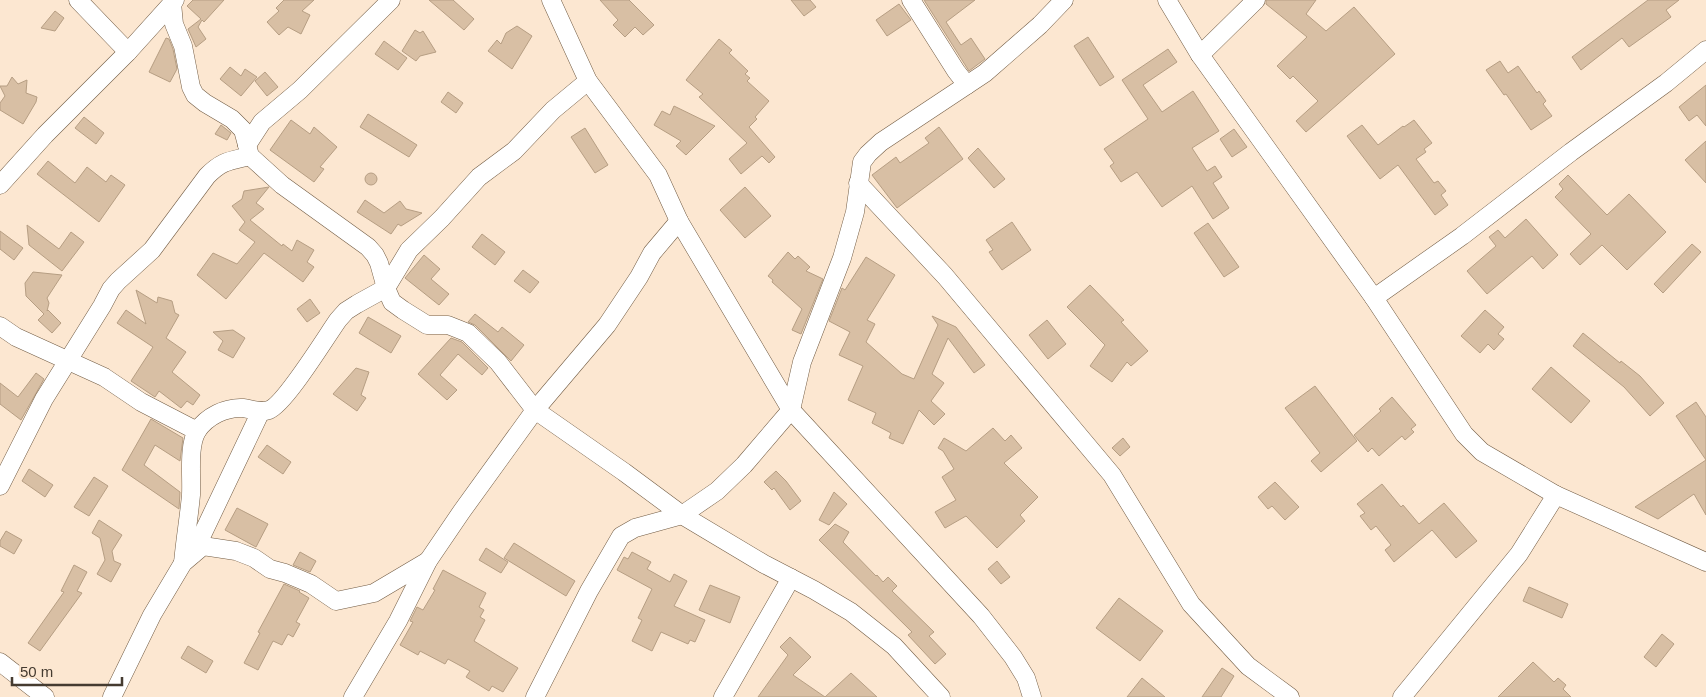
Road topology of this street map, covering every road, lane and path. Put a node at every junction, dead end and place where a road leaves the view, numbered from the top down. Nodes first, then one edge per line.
1 (78, 0) edge
2 (392, 0) edge
3 (551, 0) edge
4 (911, 0) edge
5 (1064, 0) edge
6 (1168, 0) edge
7 (1256, 0) edge
8 (174, 2) edge
9 (1706, 50) edge
10 (128, 52) junction
11 (1200, 54) junction
12 (588, 81) junction
13 (967, 85) junction
14 (248, 150) junction
15 (858, 183) junction
16 (0, 185) edge
17 (679, 221) junction
18 (386, 288) junction
19 (1374, 298) junction
20 (0, 326) edge
21 (68, 359) junction
22 (535, 410) junction
23 (792, 410) junction
24 (261, 411) junction
25 (197, 431) junction
26 (0, 486) edge
27 (1556, 495) junction
28 (682, 515) junction
29 (188, 558) junction
30 (428, 562) junction
31 (1706, 562) edge
32 (790, 578) junction
33 (0, 662) edge
34 (44, 697) edge
35 (112, 697) edge
36 (353, 697) edge
37 (535, 697) edge
38 (723, 697) edge
39 (941, 697) edge
40 (1032, 697) edge
41 (1290, 697) edge
42 (1402, 697) edge

1 - 10 street
2 - 14 street
3 - 12 street
4 - 13 street
5 - 13 street
6 - 11 street
7 - 11 street
8 - 10 street
8 - 14 street
9 - 19 street
10 - 16 street
11 - 19 street
12 - 17 street
12 - 18 street
13 - 15 street
14 - 18 street
14 - 21 street
15 - 23 street
15 - 41 street
17 - 22 street
17 - 23 street
18 - 22 street
18 - 24 street
19 - 27 street
20 - 21 street
21 - 25 street
21 - 26 street
22 - 28 street
22 - 30 street
23 - 28 street
23 - 40 street
24 - 25 street
24 - 29 street
25 - 29 street
27 - 31 street
27 - 42 street
28 - 32 street
28 - 37 street
29 - 30 street
29 - 35 street
30 - 36 street
32 - 38 street
32 - 39 street
33 - 34 street

